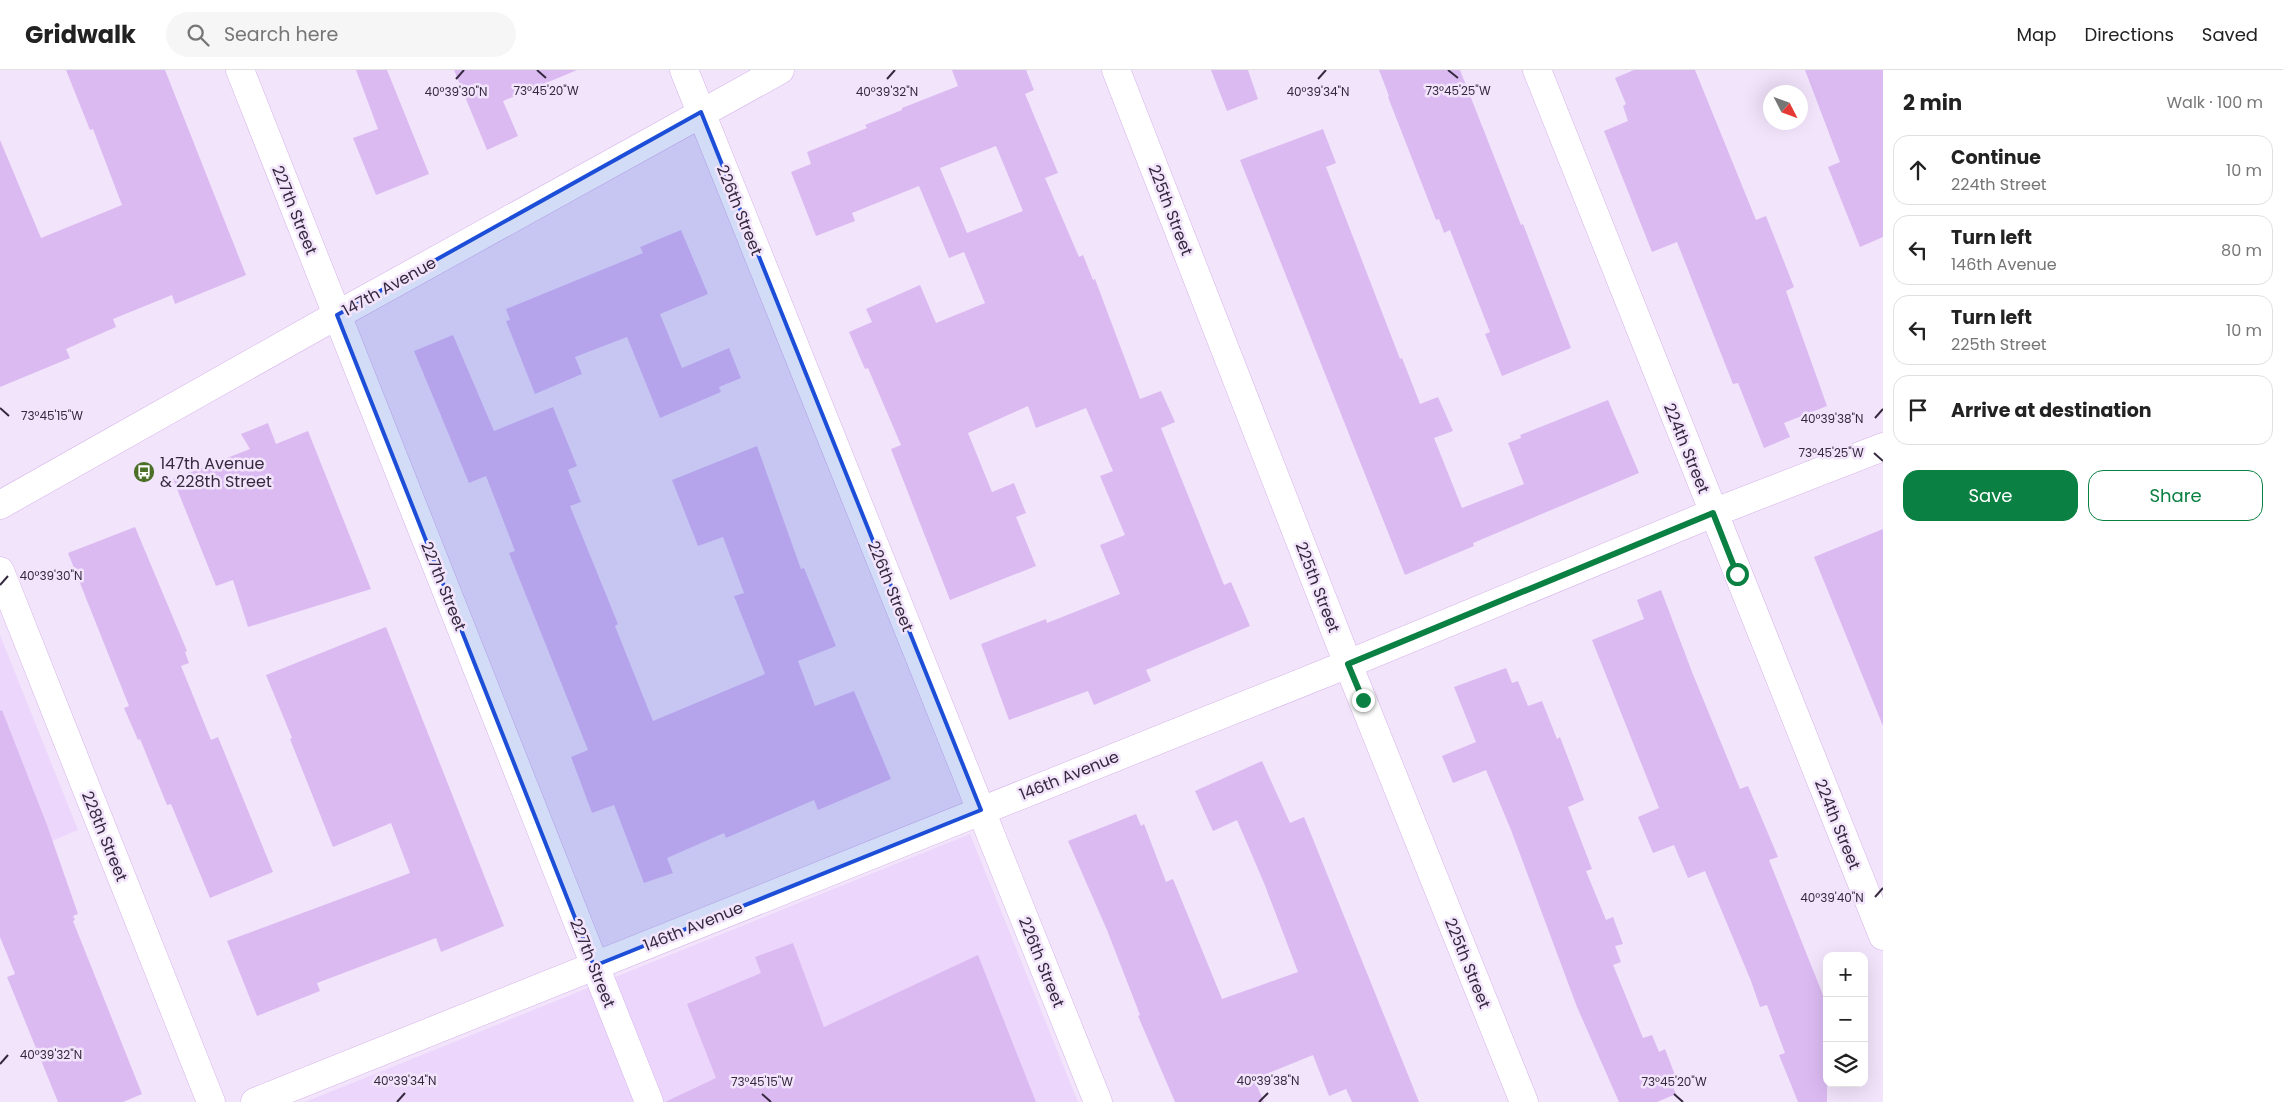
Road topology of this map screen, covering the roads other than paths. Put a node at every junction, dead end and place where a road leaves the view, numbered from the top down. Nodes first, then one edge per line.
1 (240, 70) edge
2 (684, 70) edge
3 (780, 70) edge
4 (1116, 70) edge
5 (1537, 70) edge
6 (701, 112) junction
7 (337, 315) junction
8 (1883, 447) edge
9 (0, 505) edge
10 (1713, 513) junction
11 (0, 571) edge
12 (1348, 664) junction
13 (981, 810) junction
14 (1883, 936) edge
15 (594, 966) junction
16 (211, 1102) edge
17 (255, 1102) edge
18 (649, 1102) edge
19 (1098, 1102) edge
20 (1524, 1102) edge

1 - 7 street, 227th Street
2 - 6 street, 226th Street
3 - 6 street, 147th Avenue
4 - 12 street, 225th Street
5 - 10 street, 224th Street
6 - 7 street, 147th Avenue
6 - 13 street, 226th Street
7 - 9 street, 147th Avenue
7 - 15 street, 227th Street
8 - 10 street, 146th Avenue
10 - 12 street, 146th Avenue
10 - 14 street, 224th Street
11 - 16 street, 228th Street
12 - 13 street, 146th Avenue
12 - 20 street, 225th Street
13 - 15 street, 146th Avenue
13 - 19 street, 226th Street
15 - 17 street, 146th Avenue
15 - 18 street, 227th Street

